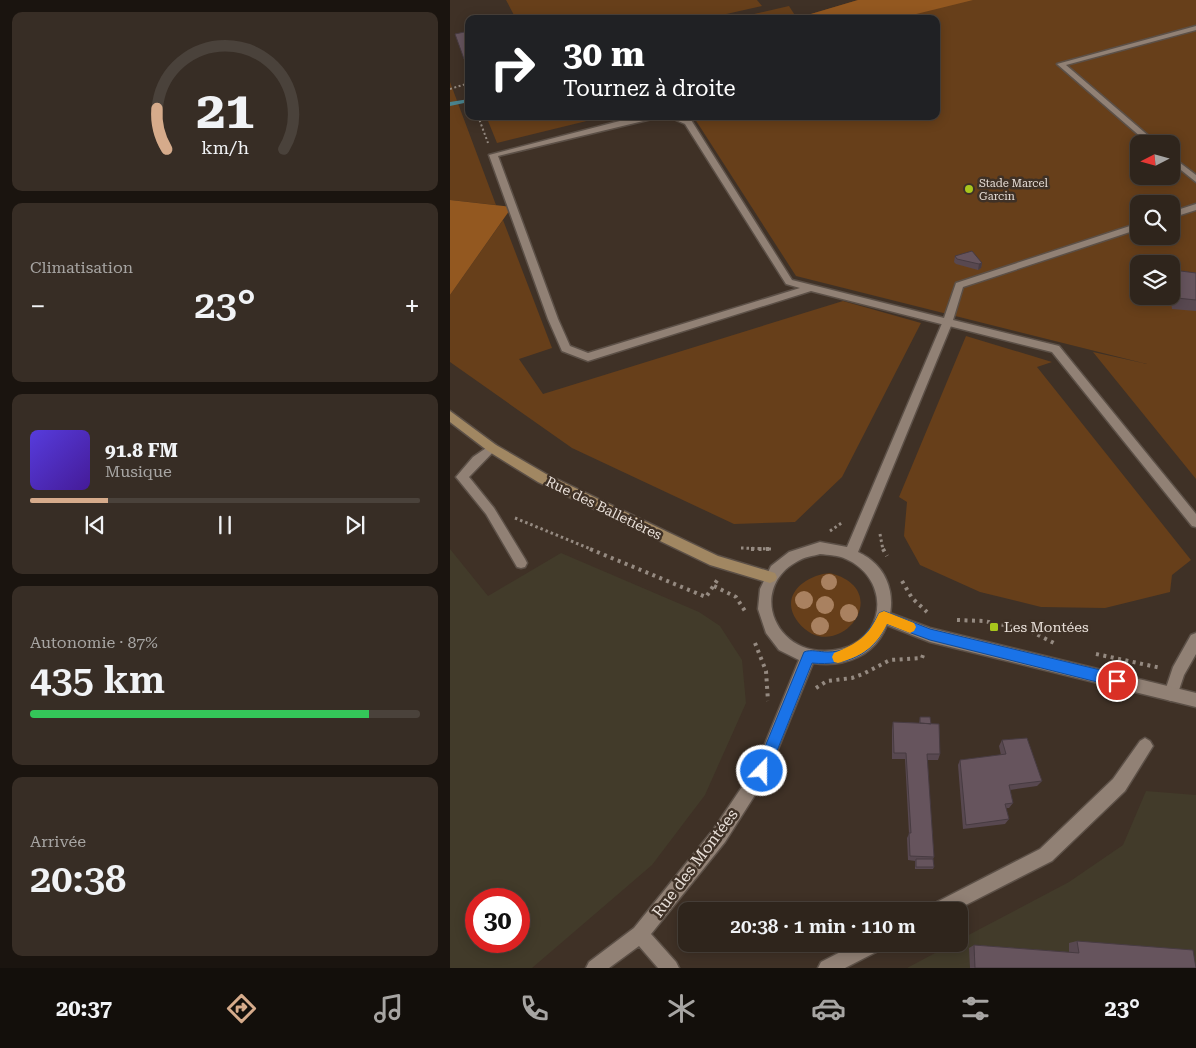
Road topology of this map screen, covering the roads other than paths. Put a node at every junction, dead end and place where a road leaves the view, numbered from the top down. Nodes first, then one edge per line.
1 (1196, 28) edge
2 (633, 120) edge
3 (682, 120) edge
4 (1144, 135) edge
5 (1180, 166) edge
6 (1196, 179) edge
7 (1196, 207) edge
8 (1180, 212) edge
9 (1130, 229) edge
10 (811, 287) junction
11 (948, 321) junction
12 (450, 416) edge
13 (492, 448) junction
14 (1196, 522) edge
15 (851, 553) junction
16 (521, 563) dead end
17 (770, 578) junction
18 (884, 617) junction
19 (1196, 640) edge
20 (808, 657) junction
21 (1171, 694) junction
22 (1196, 700) edge
23 (1145, 746) dead end
24 (955, 902) edge
25 (640, 934) junction
26 (858, 952) edge
27 (594, 968) edge
28 (670, 968) edge
29 (827, 968) edge

1 - 4 lane
2 - 10 lane
3 - 10 lane
5 - 6 lane
7 - 8 lane
9 - 11 lane
10 - 11 lane
11 - 14 lane
11 - 15 street
12 - 13 main road, Rue des Balletières
13 - 16 lane
13 - 17 main road, Rue des Balletières
15 - 17 street
15 - 18 street
17 - 20 street
18 - 20 street
18 - 21 street
19 - 21 street
20 - 25 street, Rue des Montées
21 - 22 street
23 - 24 street
25 - 27 street, Rue des Montées
25 - 28 street
26 - 29 street

